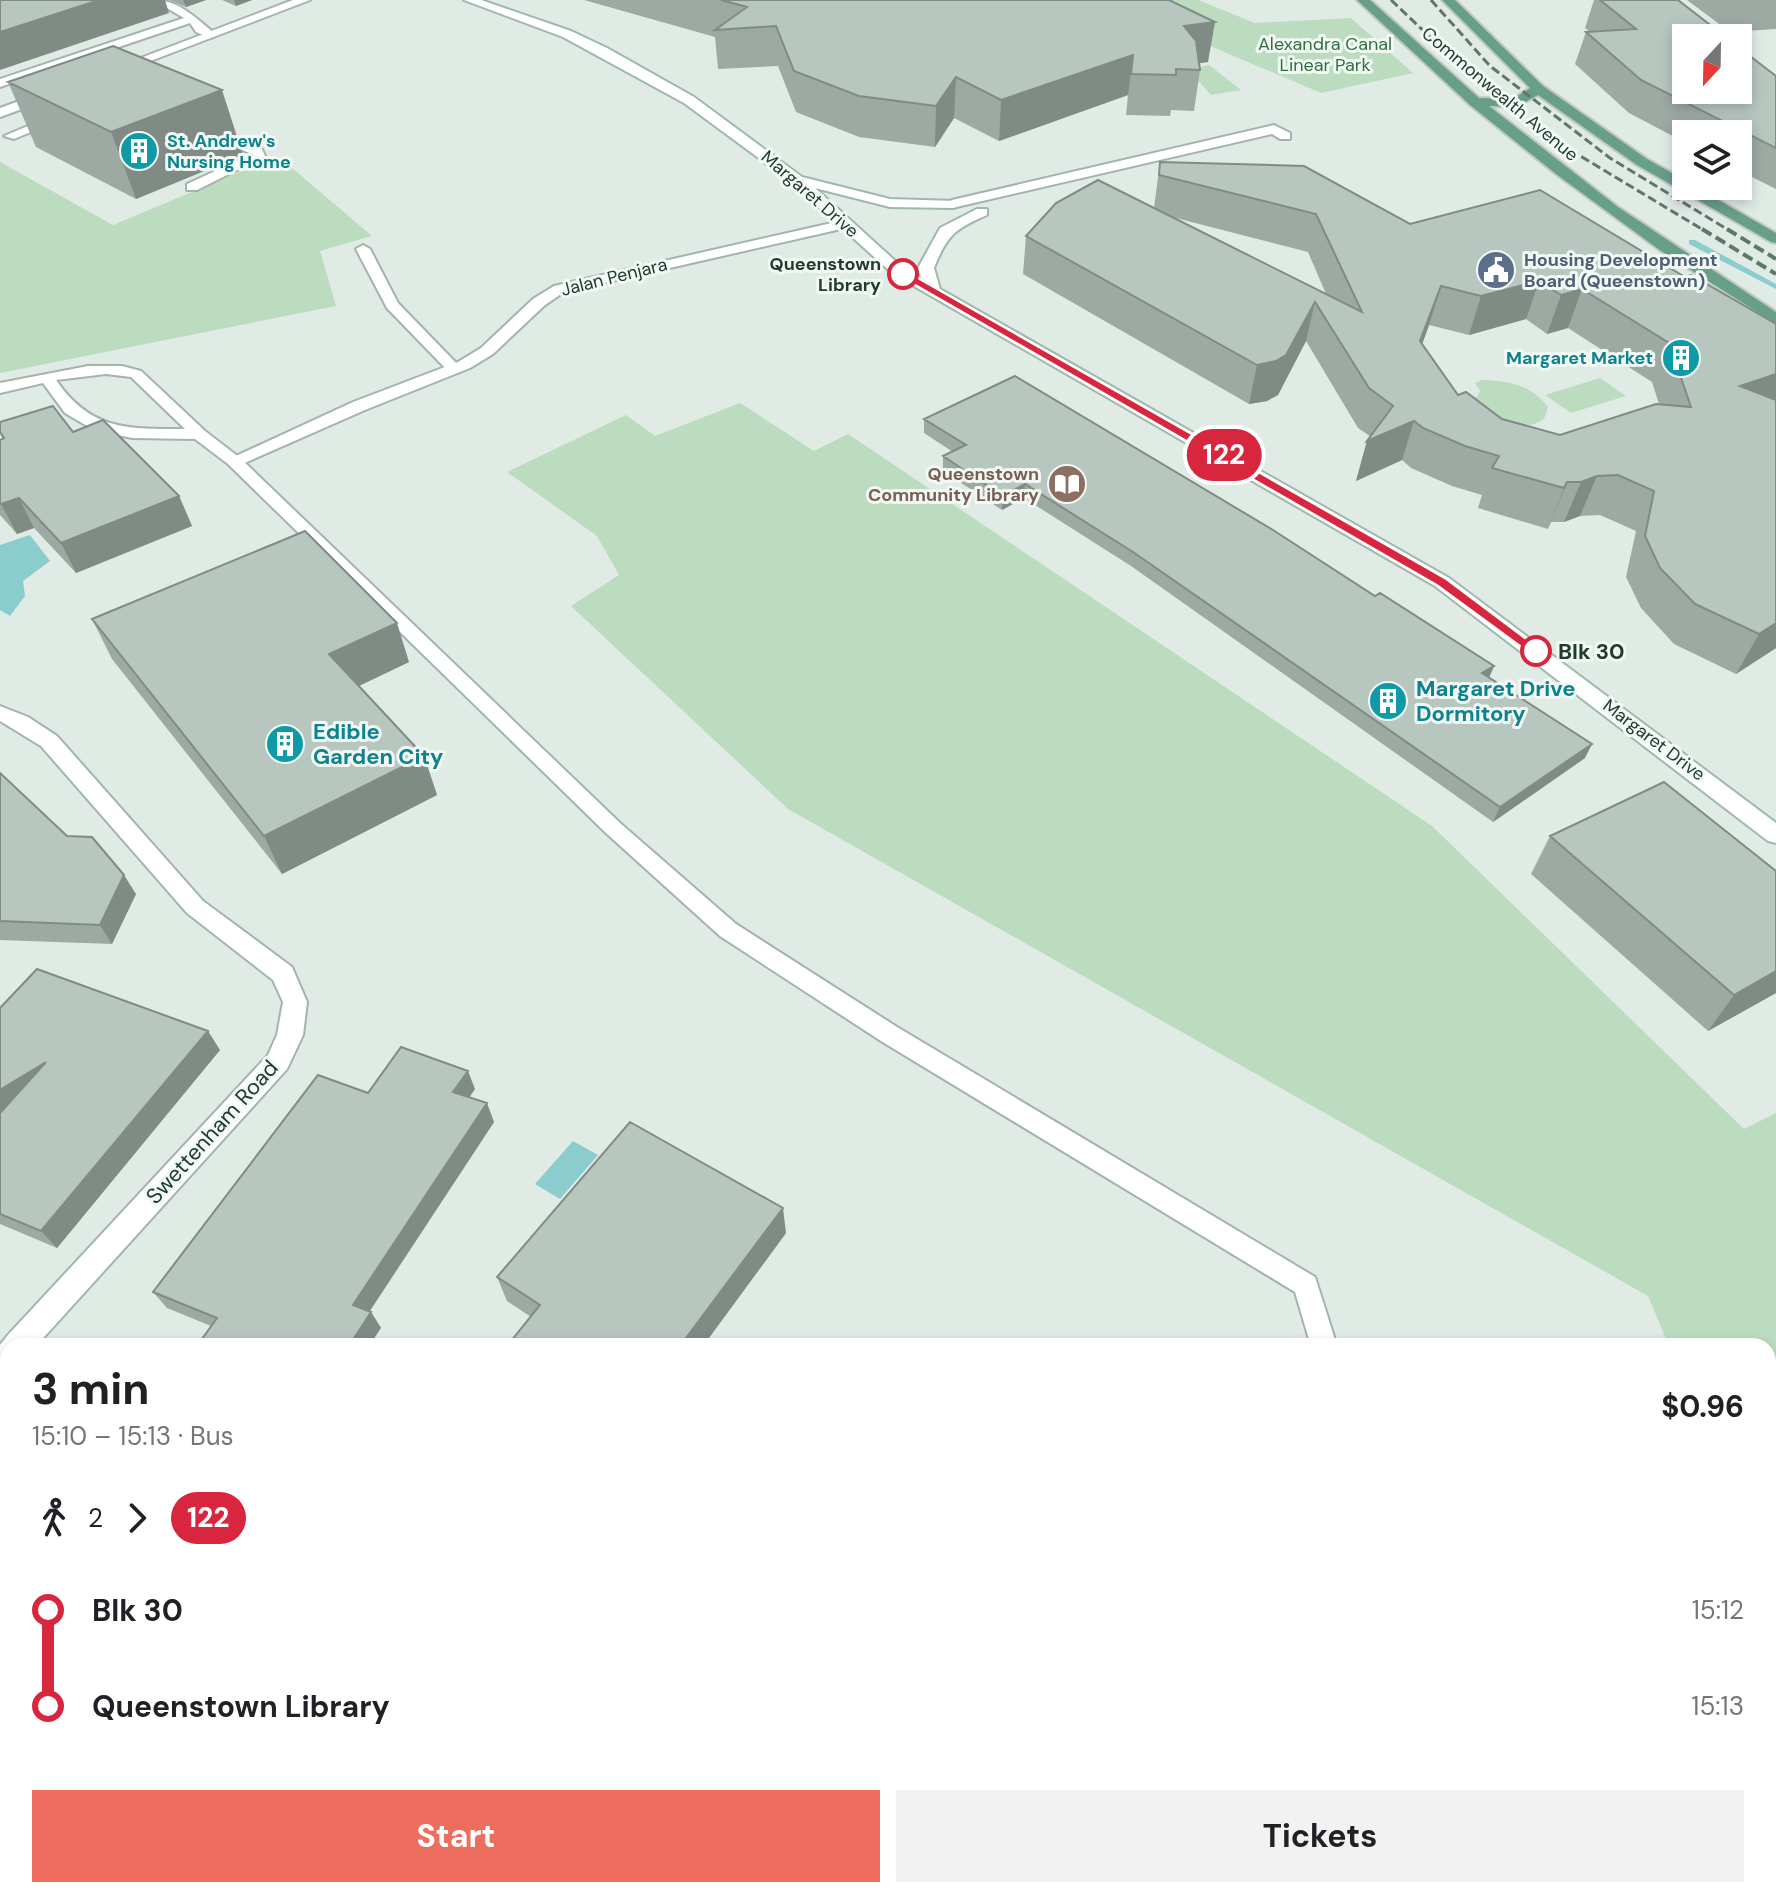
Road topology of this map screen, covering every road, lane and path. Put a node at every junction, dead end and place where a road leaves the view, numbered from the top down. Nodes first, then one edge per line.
1 (158, 0) edge
2 (304, 0) edge
3 (470, 0) edge
4 (1363, 0) edge
5 (1448, 0) edge
6 (193, 18) junction
7 (211, 35) junction
8 (98, 77) edge
9 (0, 83) edge
10 (1538, 89) junction
11 (57, 92) edge
12 (1475, 102) junction
13 (0, 113) edge
14 (65, 115) edge
15 (203, 129) edge
16 (10, 136) dead end
17 (796, 179) junction
18 (192, 187) dead end
19 (845, 224) junction
20 (1776, 239) edge
21 (363, 249) dead end
22 (934, 294) junction
23 (1776, 319) edge
24 (454, 369) junction
25 (48, 379) junction
26 (0, 388) edge
27 (199, 434) junction
28 (234, 461) junction
29 (0, 713) edge
30 (1776, 835) edge
31 (24, 1338) edge
32 (1322, 1338) edge

1 - 6 lane
2 - 7 street
3 - 17 street, Margaret Drive
4 - 12 main road, Commonwealth Avenue
5 - 10 main road, Commonwealth Avenue
6 - 7 lane
6 - 9 lane
7 - 8 street
10 - 12 main road
10 - 20 main road, Commonwealth Avenue
11 - 13 street
12 - 23 main road, Commonwealth Avenue
14 - 16 lane
15 - 18 lane
17 - 19 street, Margaret Drive
17 - 22 street
19 - 22 street, Margaret Drive
19 - 24 street, Jalan Penjara
21 - 24 lane
22 - 30 street, Margaret Drive
24 - 28 street, Jalan Penjara
25 - 26 lane
25 - 27 lane
25 - 27 lane
27 - 28 lane
28 - 32 lane
29 - 31 street, Swettenham Road

